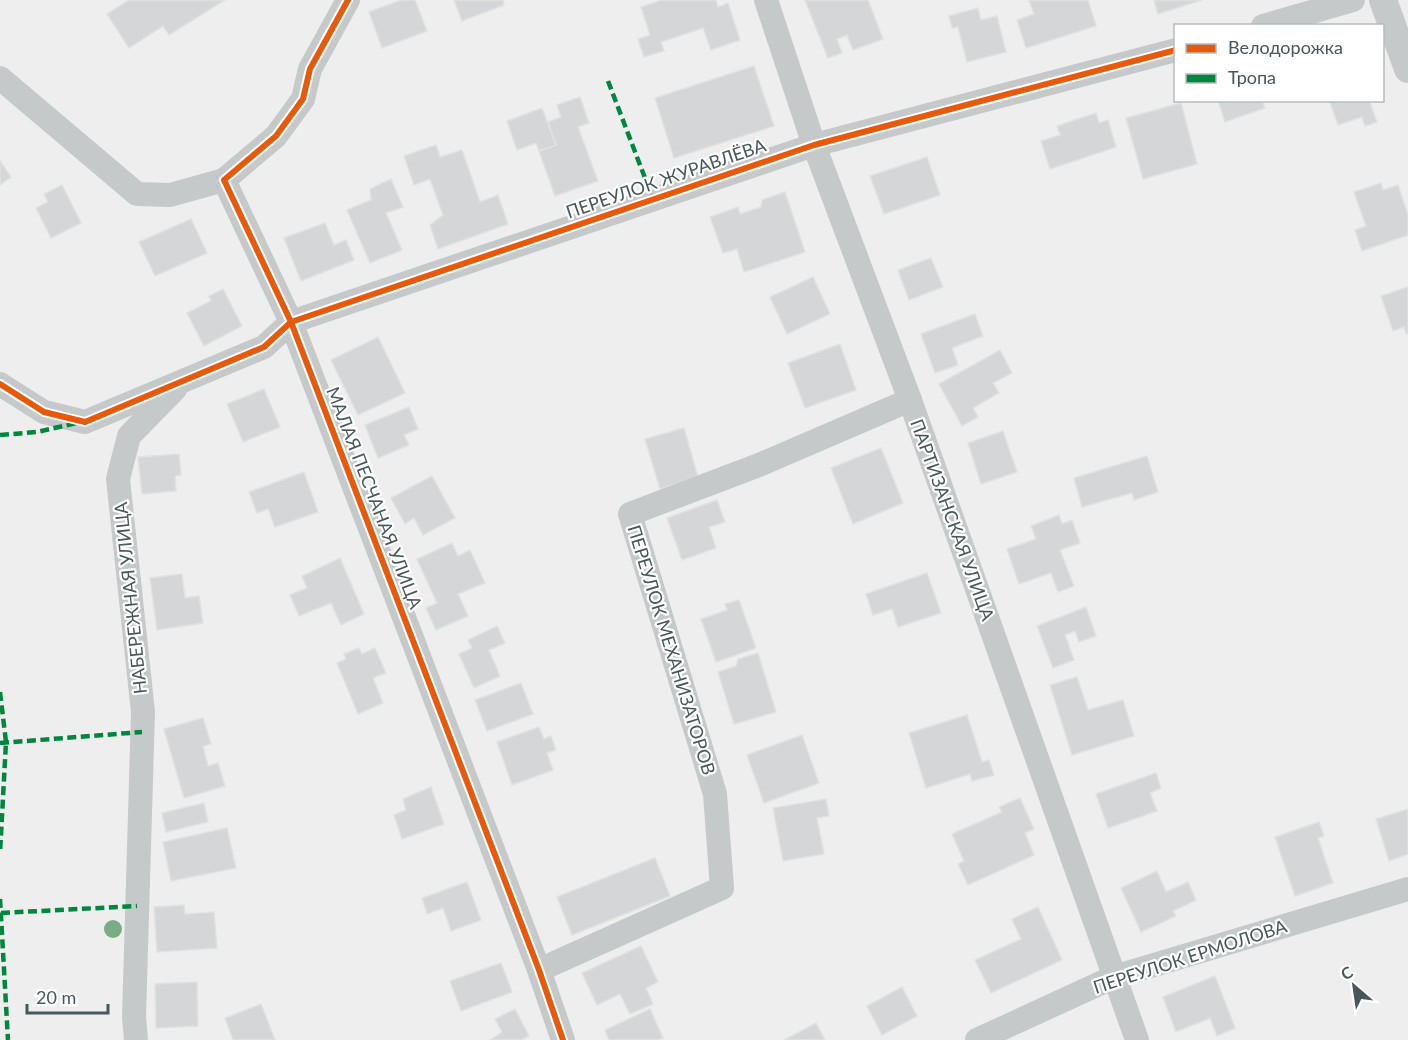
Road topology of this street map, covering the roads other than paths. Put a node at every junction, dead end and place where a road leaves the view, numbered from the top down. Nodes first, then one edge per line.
1 (348, 0) edge
2 (766, 0) edge
3 (1353, 0) edge
4 (1383, 0) edge
5 (1270, 24) edge
6 (1174, 51) edge
7 (1408, 69) edge
8 (0, 78) edge
9 (814, 145) junction
10 (224, 180) junction
11 (291, 322) junction
12 (183, 381) junction
13 (0, 384) edge
14 (910, 400) junction
15 (1408, 889) edge
16 (539, 970) junction
17 (1114, 978) junction
18 (136, 1040) edge
19 (563, 1040) edge
20 (977, 1040) edge
21 (1137, 1040) edge

1 - 10 street
2 - 9 street, ПАРТИЗАНСКАЯ УЛИЦА
3 - 5 street
4 - 7 street
6 - 9 street, ПЕРЕУЛОК ЖУРАВЛЁВА
8 - 10 street
9 - 11 street, ПЕРЕУЛОК ЖУРАВЛЁВА
9 - 14 street, ПАРТИЗАНСКАЯ УЛИЦА
10 - 11 street, МАЛАЯ ПЕСЧАНАЯ УЛИЦА
11 - 12 street, ПЕРЕУЛОК ЖУРАВЛЁВА
11 - 16 street, МАЛАЯ ПЕСЧАНАЯ УЛИЦА
12 - 13 street
12 - 18 street, НАБЕРЕЖНАЯ УЛИЦА
14 - 16 street, ПЕРЕУЛОК МЕХАНИЗАТОРОВ
14 - 17 street, ПАРТИЗАНСКАЯ УЛИЦА
15 - 17 street, ПЕРЕУЛОК ЕРМОЛОВА
16 - 19 street, МАЛАЯ ПЕСЧАНАЯ УЛИЦА
17 - 20 street, ПЕРЕУЛОК ЕРМОЛОВА
17 - 21 street, ПАРТИЗАНСКАЯ УЛИЦА

